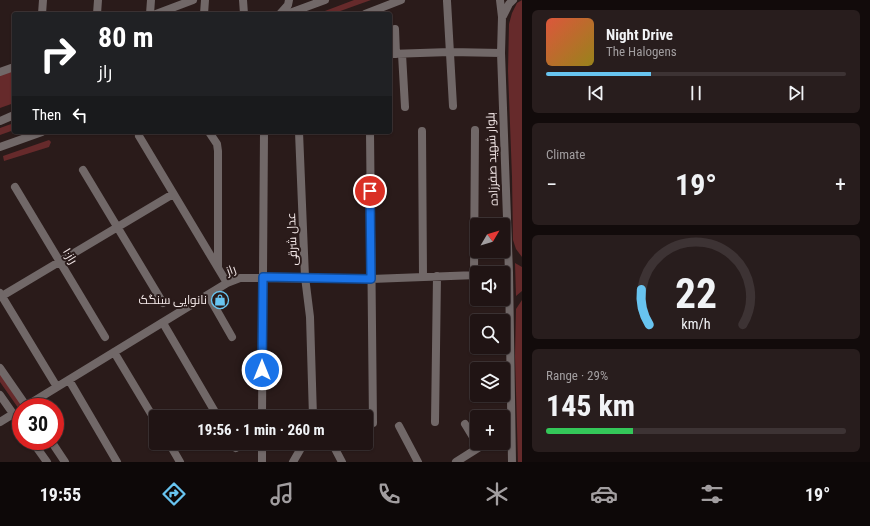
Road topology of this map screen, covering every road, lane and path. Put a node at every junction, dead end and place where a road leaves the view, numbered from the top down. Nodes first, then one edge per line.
1 (43, 0) edge
2 (98, 0) edge
3 (151, 0) edge
4 (193, 0) edge
5 (205, 0) edge
6 (243, 0) edge
7 (289, 0) edge
8 (325, 0) edge
9 (401, 0) edge
10 (500, 0) edge
11 (513, 0) edge
12 (447, 1) edge
13 (42, 12) edge
14 (97, 12) edge
15 (150, 12) edge
16 (161, 12) edge
17 (204, 12) edge
18 (244, 12) edge
19 (282, 12) edge
20 (292, 12) edge
21 (370, 12) edge
22 (502, 17) junction
23 (395, 29) dead end
24 (450, 52) junction
25 (501, 53) junction
26 (396, 54) edge
27 (12, 68) edge
28 (0, 72) edge
29 (453, 106) dead end
30 (405, 107) dead end
31 (12, 116) edge
32 (0, 120) edge
33 (475, 130) dead end
34 (422, 131) dead end
35 (36, 134) edge
36 (210, 134) edge
37 (264, 134) edge
38 (299, 134) edge
39 (370, 134) edge
40 (139, 136) dead end
41 (0, 147) edge
42 (83, 170) dead end
43 (15, 187) dead end
44 (173, 194) junction
45 (117, 227) junction
46 (60, 262) junction
47 (476, 266) edge
48 (506, 266) edge
49 (218, 268) junction
50 (470, 275) edge
51 (423, 276) junction
52 (437, 276) junction
53 (263, 277) junction
54 (305, 277) junction
55 (371, 279) junction
56 (227, 283) junction
57 (1, 295) edge
58 (208, 295) junction
59 (163, 303) dead end
60 (507, 306) edge
61 (163, 323) junction
62 (105, 337) dead end
63 (232, 337) dead end
64 (114, 352) junction
65 (0, 368) edge
66 (69, 380) junction
67 (57, 387) junction
68 (0, 395) edge
69 (21, 398) edge
70 (40, 398) edge
71 (149, 410) edge
72 (214, 410) edge
73 (262, 410) edge
74 (313, 410) edge
75 (373, 410) edge
76 (12, 413) edge
77 (12, 415) edge
78 (0, 422) edge
79 (436, 422) dead end
80 (465, 424) dead end
81 (399, 426) dead end
82 (511, 428) joint
83 (470, 430) edge
84 (38, 450) edge
85 (57, 450) edge
86 (173, 450) edge
87 (262, 450) edge
88 (300, 450) edge
89 (336, 450) edge
90 (475, 450) edge
91 (47, 462) edge
92 (65, 462) edge
93 (117, 462) edge
94 (180, 462) edge
95 (262, 462) edge
96 (293, 462) edge
97 (342, 462) edge
98 (418, 462) edge
99 (456, 462) edge
100 (512, 462) edge

1 - 13 street
2 - 14 street
3 - 15 street
4 - 16 street
5 - 17 street
6 - 18 street
7 - 19 street
8 - 20 street
9 - 21 street
10 - 22 street, بلوار شهید صفرزاده
11 - 22 street
12 - 24 street
22 - 25 street, بلوار شهید صفرزاده
23 - 26 street
24 - 25 street
24 - 26 street
24 - 29 street
25 - 48 street, بلوار شهید صفرزاده
26 - 30 street
27 - 28 street
31 - 32 street
33 - 47 street
34 - 51 street
35 - 41 street
36 - 49 street
37 - 53 street
38 - 54 street, عدل شرقی
39 - 55 street
40 - 44 street
42 - 45 street
43 - 46 street, راز۱۰
44 - 45 street
44 - 49 street
45 - 46 street
45 - 59 street
46 - 57 street
46 - 62 street, راز۱۰
49 - 56 street
50 - 52 street, راز
51 - 52 street, راز
51 - 55 street, راز
52 - 79 street
53 - 54 street, راز
53 - 56 street, راز
53 - 73 street
54 - 55 street, راز
54 - 74 street, عدل شرقی
55 - 75 street
56 - 58 street, راز
57 - 67 street
58 - 61 street, راز
58 - 63 street
60 - 82 street, بلوار شهید صفرزاده
61 - 64 street, راز
61 - 72 street
64 - 66 street, راز
64 - 71 street
65 - 69 street
66 - 67 street, راز
66 - 93 street
67 - 70 street, راز
68 - 76 street
77 - 78 street
80 - 83 street
81 - 98 street
82 - 100 street, بلوار شهید صفرزاده
84 - 91 street
85 - 92 street
86 - 94 street
87 - 95 street
88 - 96 street
89 - 97 street
90 - 99 street

